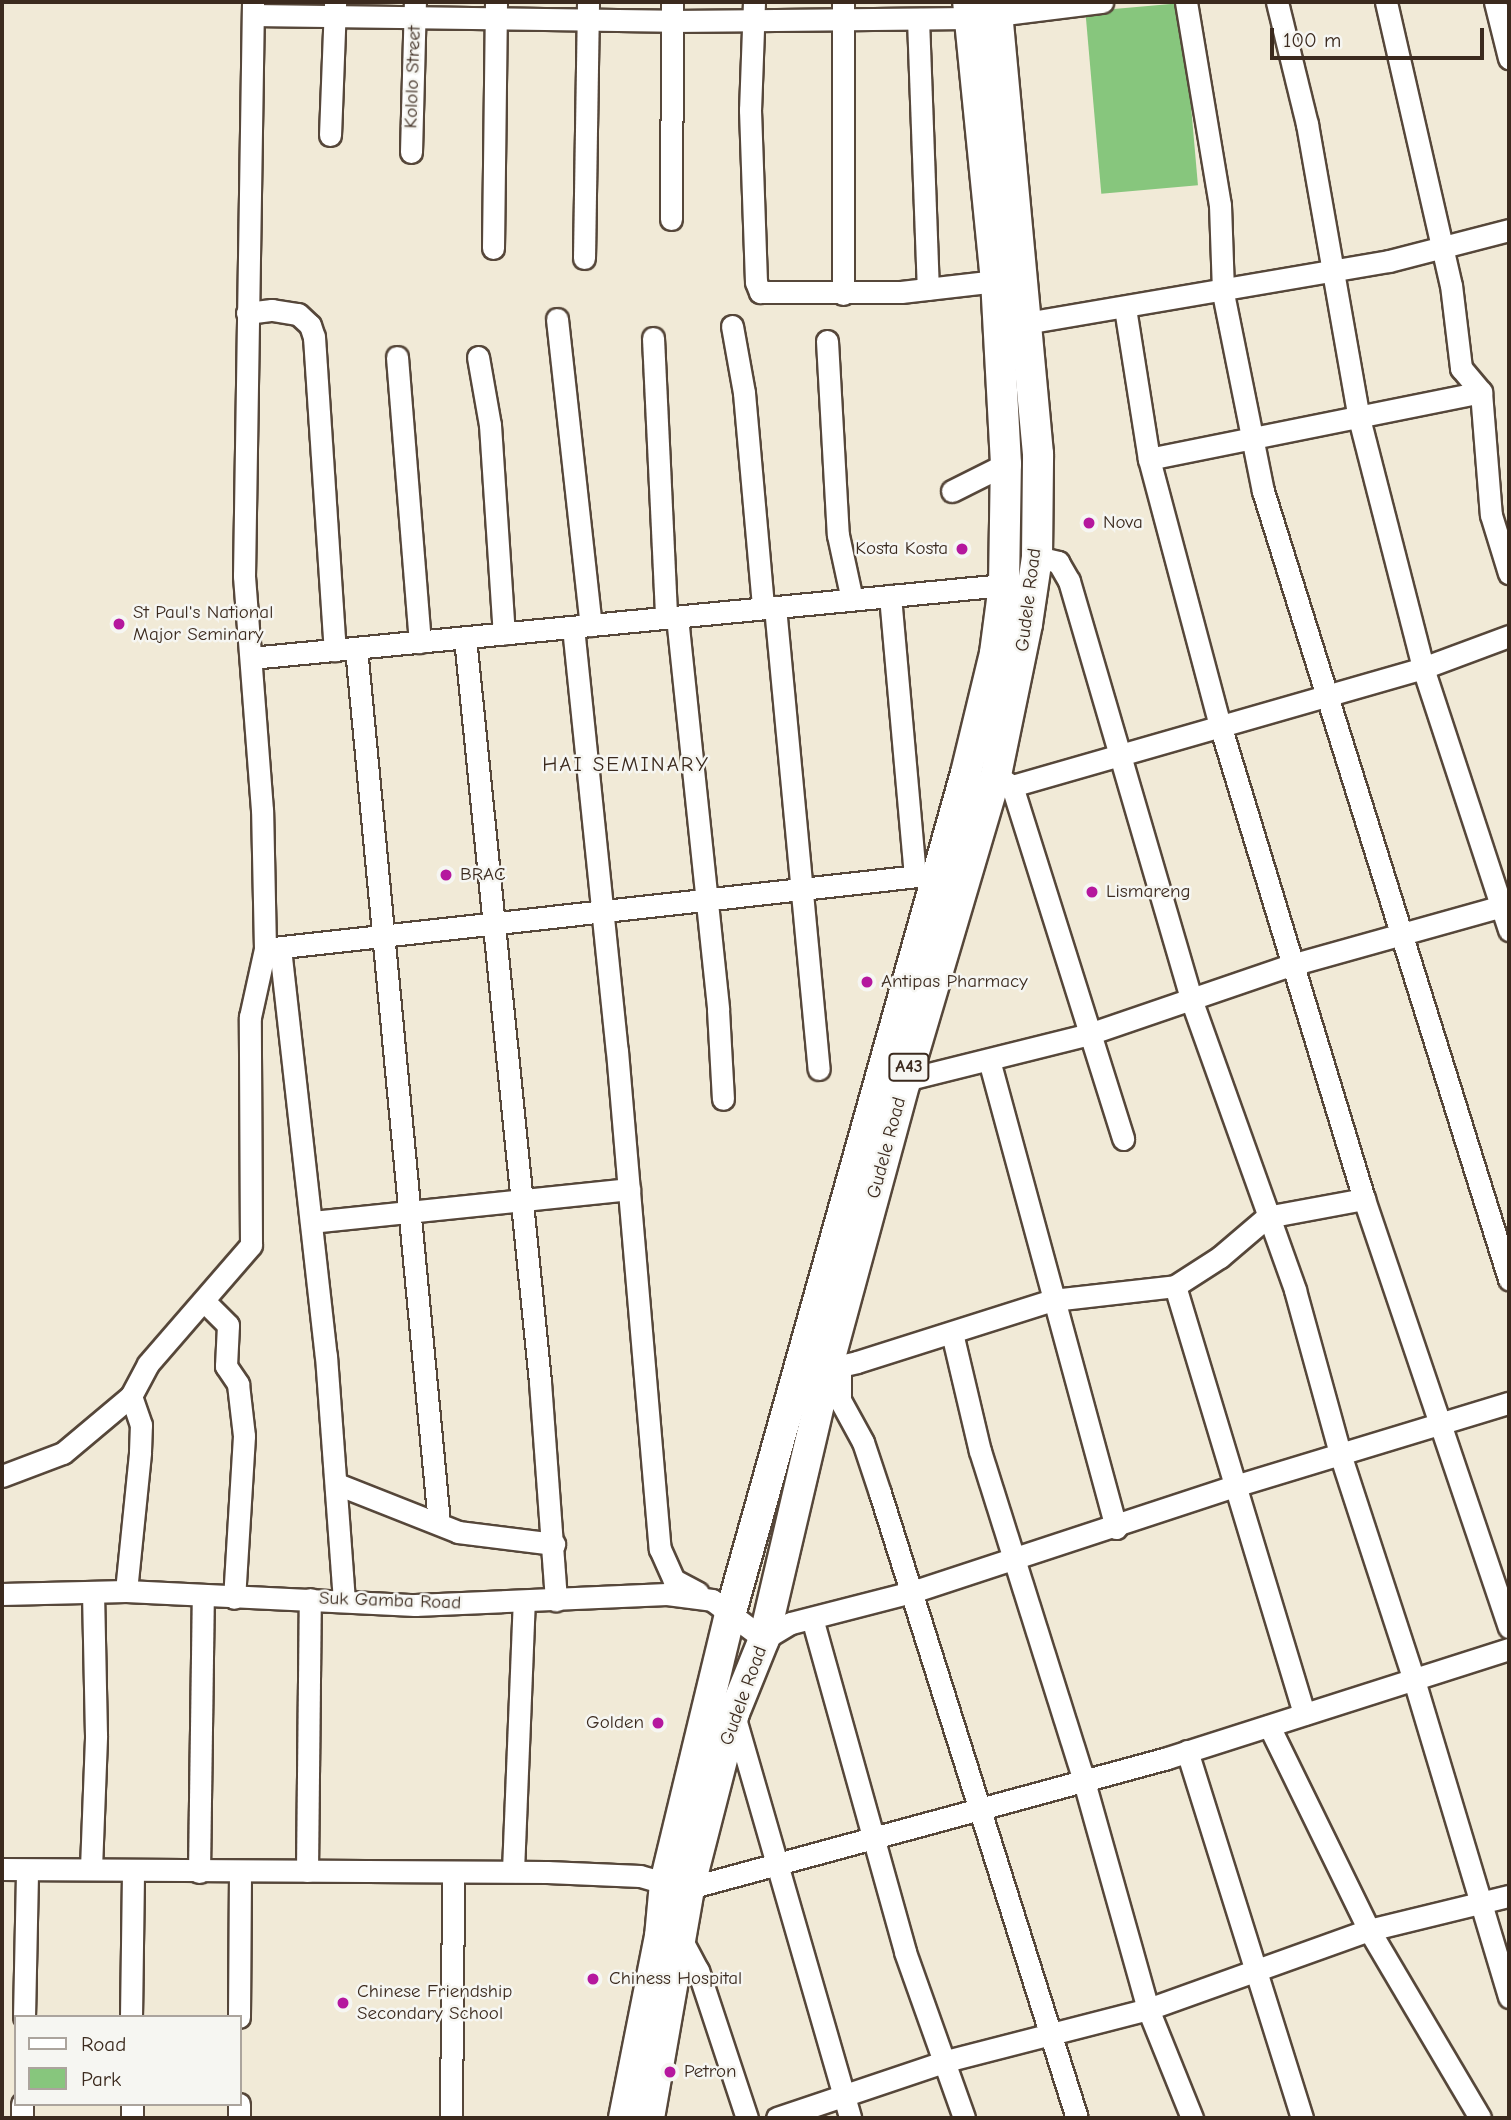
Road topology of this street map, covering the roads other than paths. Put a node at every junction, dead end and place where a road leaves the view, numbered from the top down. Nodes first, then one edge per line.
1 (1102, 2) edge
2 (1186, 2) edge
3 (1277, 2) edge
4 (1386, 2) edge
5 (1495, 2) edge
6 (253, 8) edge
7 (335, 8) edge
8 (415, 8) edge
9 (496, 9) edge
10 (983, 9) edge
11 (587, 10) edge
12 (754, 10) edge
13 (672, 11) edge
14 (843, 11) edge
15 (918, 19) junction
16 (1509, 58) edge
17 (330, 135) dead end
18 (411, 152) dead end
19 (671, 219) dead end
20 (1509, 230) edge
21 (1439, 246) junction
22 (493, 248) dead end
23 (584, 258) dead end
24 (1335, 268) junction
25 (996, 281) junction
26 (928, 289) junction
27 (1223, 293) junction
28 (843, 294) junction
29 (1125, 308) junction
30 (247, 313) junction
31 (557, 319) dead end
32 (732, 327) dead end
33 (653, 338) dead end
34 (827, 341) dead end
35 (1018, 342) junction
36 (397, 357) dead end
37 (478, 357) dead end
38 (1482, 392) junction
39 (1359, 418) junction
40 (1251, 438) junction
41 (1149, 459) junction
42 (1006, 464) junction
43 (952, 491) dead end
44 (1037, 557) junction
45 (1509, 573) edge
46 (1004, 585) junction
47 (890, 596) junction
48 (852, 600) junction
49 (769, 608) junction
50 (672, 617) junction
51 (582, 626) junction
52 (504, 634) junction
53 (1509, 636) edge
54 (465, 638) junction
55 (420, 642) junction
56 (345, 649) junction
57 (251, 658) junction
58 (1423, 668) junction
59 (1324, 696) junction
60 (1220, 725) junction
61 (1121, 755) junction
62 (1004, 781) junction
63 (926, 875) junction
64 (802, 889) junction
65 (707, 900) junction
66 (1506, 906) edge
67 (602, 911) junction
68 (490, 924) junction
69 (1509, 929) edge
70 (1402, 931) junction
71 (387, 936) junction
72 (272, 948) junction
73 (1291, 965) junction
74 (1191, 999) junction
75 (1089, 1034) junction
76 (989, 1060) junction
77 (818, 1069) dead end
78 (891, 1083) junction
79 (723, 1099) dead end
80 (1124, 1139) dead end
81 (629, 1189) junction
82 (1364, 1199) junction
83 (522, 1203) junction
84 (412, 1214) junction
85 (1267, 1217) junction
86 (311, 1223) junction
87 (1509, 1279) edge
88 (1175, 1286) junction
89 (1054, 1300) junction
90 (204, 1301) junction
91 (952, 1333) junction
92 (835, 1363) junction
93 (131, 1396) junction
94 (1509, 1403) edge
95 (1443, 1424) junction
96 (1341, 1457) junction
97 (2, 1476) edge
98 (337, 1484) junction
99 (1235, 1486) junction
100 (439, 1523) junction
101 (1116, 1528) junction
102 (554, 1544) junction
103 (1013, 1560) junction
104 (126, 1591) junction
105 (93, 1592) junction
106 (912, 1592) junction
107 (2, 1594) edge
108 (203, 1596) junction
109 (234, 1598) junction
110 (310, 1599) junction
111 (344, 1599) junction
112 (556, 1600) junction
113 (524, 1601) junction
114 (721, 1608) junction
115 (812, 1618) junction
116 (1509, 1626) edge
117 (764, 1639) junction
118 (1509, 1649) edge
119 (1414, 1680) junction
120 (734, 1713) junction
121 (1304, 1714) junction
122 (1269, 1726) junction
123 (1187, 1751) junction
124 (1083, 1779) junction
125 (978, 1811) junction
126 (876, 1835) junction
127 (775, 1867) junction
128 (91, 1868) junction
129 (2, 1869) edge
130 (27, 1870) junction
131 (307, 1871) junction
132 (513, 1871) junction
133 (133, 1872) junction
134 (199, 1872) junction
135 (240, 1873) junction
136 (453, 1874) junction
137 (677, 1886) junction
138 (1509, 1896) edge
139 (1483, 1905) junction
140 (1369, 1930) junction
141 (679, 1935) junction
142 (1258, 1972) junction
143 (1509, 1997) edge
144 (1149, 2009) junction
145 (24, 2015) edge
146 (131, 2015) edge
147 (239, 2015) edge
148 (1052, 2035) junction
149 (946, 2061) junction
150 (843, 2097) junction
151 (451, 2118) edge
152 (624, 2118) edge
153 (649, 2118) edge
154 (747, 2118) edge
155 (777, 2118) edge
156 (850, 2118) edge
157 (964, 2118) edge
158 (1077, 2118) edge
159 (1192, 2118) edge
160 (1302, 2118) edge
161 (1480, 2118) edge

1 - 10 street
2 - 27 street
3 - 24 street
4 - 21 street
5 - 16 street
6 - 7 street
6 - 30 street
7 - 8 street
7 - 17 street
8 - 9 street
8 - 18 street, Kololo Street
9 - 11 street
9 - 22 street
10 - 15 street
10 - 25 highway, Gudele Road / A43
10 - 35 highway, Gudele Road / A43
11 - 13 street
11 - 23 street
12 - 13 street
12 - 14 street
12 - 28 street
13 - 19 street
14 - 15 street
14 - 28 street
15 - 26 street
20 - 21 street
21 - 24 street
21 - 38 street
24 - 27 street
24 - 39 street
25 - 26 street
25 - 35 highway, Gudele Road / A43
26 - 28 street
27 - 29 street
27 - 40 street
29 - 35 street
29 - 41 street
30 - 56 street
30 - 57 street
31 - 51 street
32 - 49 street
33 - 50 street
34 - 48 street
35 - 42 highway, Gudele Road / A43
35 - 44 highway, Gudele Road / A43
36 - 55 street
37 - 52 street
38 - 39 street
38 - 45 street
39 - 40 street
39 - 58 street
40 - 41 street
40 - 59 street
41 - 60 street
42 - 43 street
42 - 46 highway, Gudele Road / A43
44 - 61 street
44 - 62 highway, Gudele Road / A43
46 - 47 street
46 - 63 highway, Gudele Road / A43
47 - 48 street
47 - 63 street
48 - 49 street
49 - 50 street
49 - 64 street
50 - 51 street
50 - 65 street
51 - 52 street
51 - 67 street
52 - 54 street
53 - 58 street
54 - 55 street
54 - 68 street
55 - 56 street
56 - 57 street
56 - 71 street
57 - 72 street
58 - 59 street
58 - 66 street
59 - 60 street
59 - 70 street
60 - 61 street
60 - 73 street
61 - 62 street
61 - 74 street
62 - 75 street
62 - 78 highway, Gudele Road / A43
63 - 64 street
63 - 78 highway, Gudele Road / A43
64 - 65 street
64 - 77 street
65 - 67 street
65 - 79 street
66 - 69 street
66 - 70 street
67 - 68 street
67 - 81 street
68 - 71 street
68 - 83 street
70 - 73 street
70 - 87 street
71 - 72 street
71 - 84 street
72 - 86 street
72 - 90 street
73 - 74 street
73 - 82 street
74 - 75 street
74 - 85 street
75 - 76 street
75 - 80 street
76 - 78 street
76 - 89 street
78 - 92 highway, Gudele Road / A43
78 - 114 highway, Gudele Road / A43
81 - 83 street
81 - 114 street
82 - 85 street
82 - 95 street
83 - 84 street
83 - 102 street
84 - 86 street
84 - 100 street
85 - 88 street
85 - 96 street
86 - 98 street
88 - 89 street
88 - 99 street
89 - 91 street
89 - 101 street
90 - 93 street
90 - 109 street
91 - 92 street
91 - 103 street
92 - 106 street
92 - 117 highway, Gudele Road / A43
93 - 97 street
93 - 104 street
94 - 95 street
95 - 96 street
95 - 116 street
96 - 99 street
96 - 119 street
98 - 100 street
98 - 111 street
99 - 101 street
99 - 121 street
100 - 102 street
101 - 103 street
102 - 112 street
103 - 106 street
103 - 124 street
104 - 105 street, Suk Gamba Road
104 - 108 street, Suk Gamba Road
105 - 107 street, Suk Gamba Road
105 - 128 street
106 - 115 street
106 - 125 street
108 - 109 street, Suk Gamba Road
108 - 134 street
109 - 110 street, Suk Gamba Road
110 - 111 street, Suk Gamba Road
110 - 131 street
111 - 113 street, Suk Gamba Road
112 - 113 street, Suk Gamba Road
112 - 114 street, Suk Gamba Road
113 - 132 street
114 - 117 street, Suk Gamba Road
114 - 137 highway, Gudele Road / A43
115 - 117 street
115 - 126 street
117 - 120 highway, Gudele Road / A43
118 - 119 street
119 - 121 street
119 - 139 street
120 - 127 street
120 - 137 highway, Gudele Road / A43
121 - 122 street
122 - 123 street
122 - 140 street
123 - 124 street
123 - 142 street
124 - 125 street
124 - 144 street
125 - 126 street
125 - 148 street
126 - 127 street
126 - 149 street
127 - 137 street
127 - 150 street
128 - 130 street
128 - 133 street
129 - 130 street
130 - 145 street
131 - 135 street
131 - 136 street
132 - 136 street
132 - 137 street
133 - 134 street
133 - 146 street
134 - 135 street
135 - 147 street
136 - 151 street
137 - 141 highway, Gudele Road / A43
137 - 152 highway, Gudele Road / A43
138 - 139 street
139 - 140 street
139 - 143 street
140 - 142 street
140 - 161 street
141 - 153 highway, Gudele Road / A43
141 - 154 street
142 - 144 street
142 - 160 street
144 - 148 street
144 - 159 street
148 - 149 street
148 - 158 street
149 - 150 street
149 - 157 street
150 - 155 street
150 - 156 street

